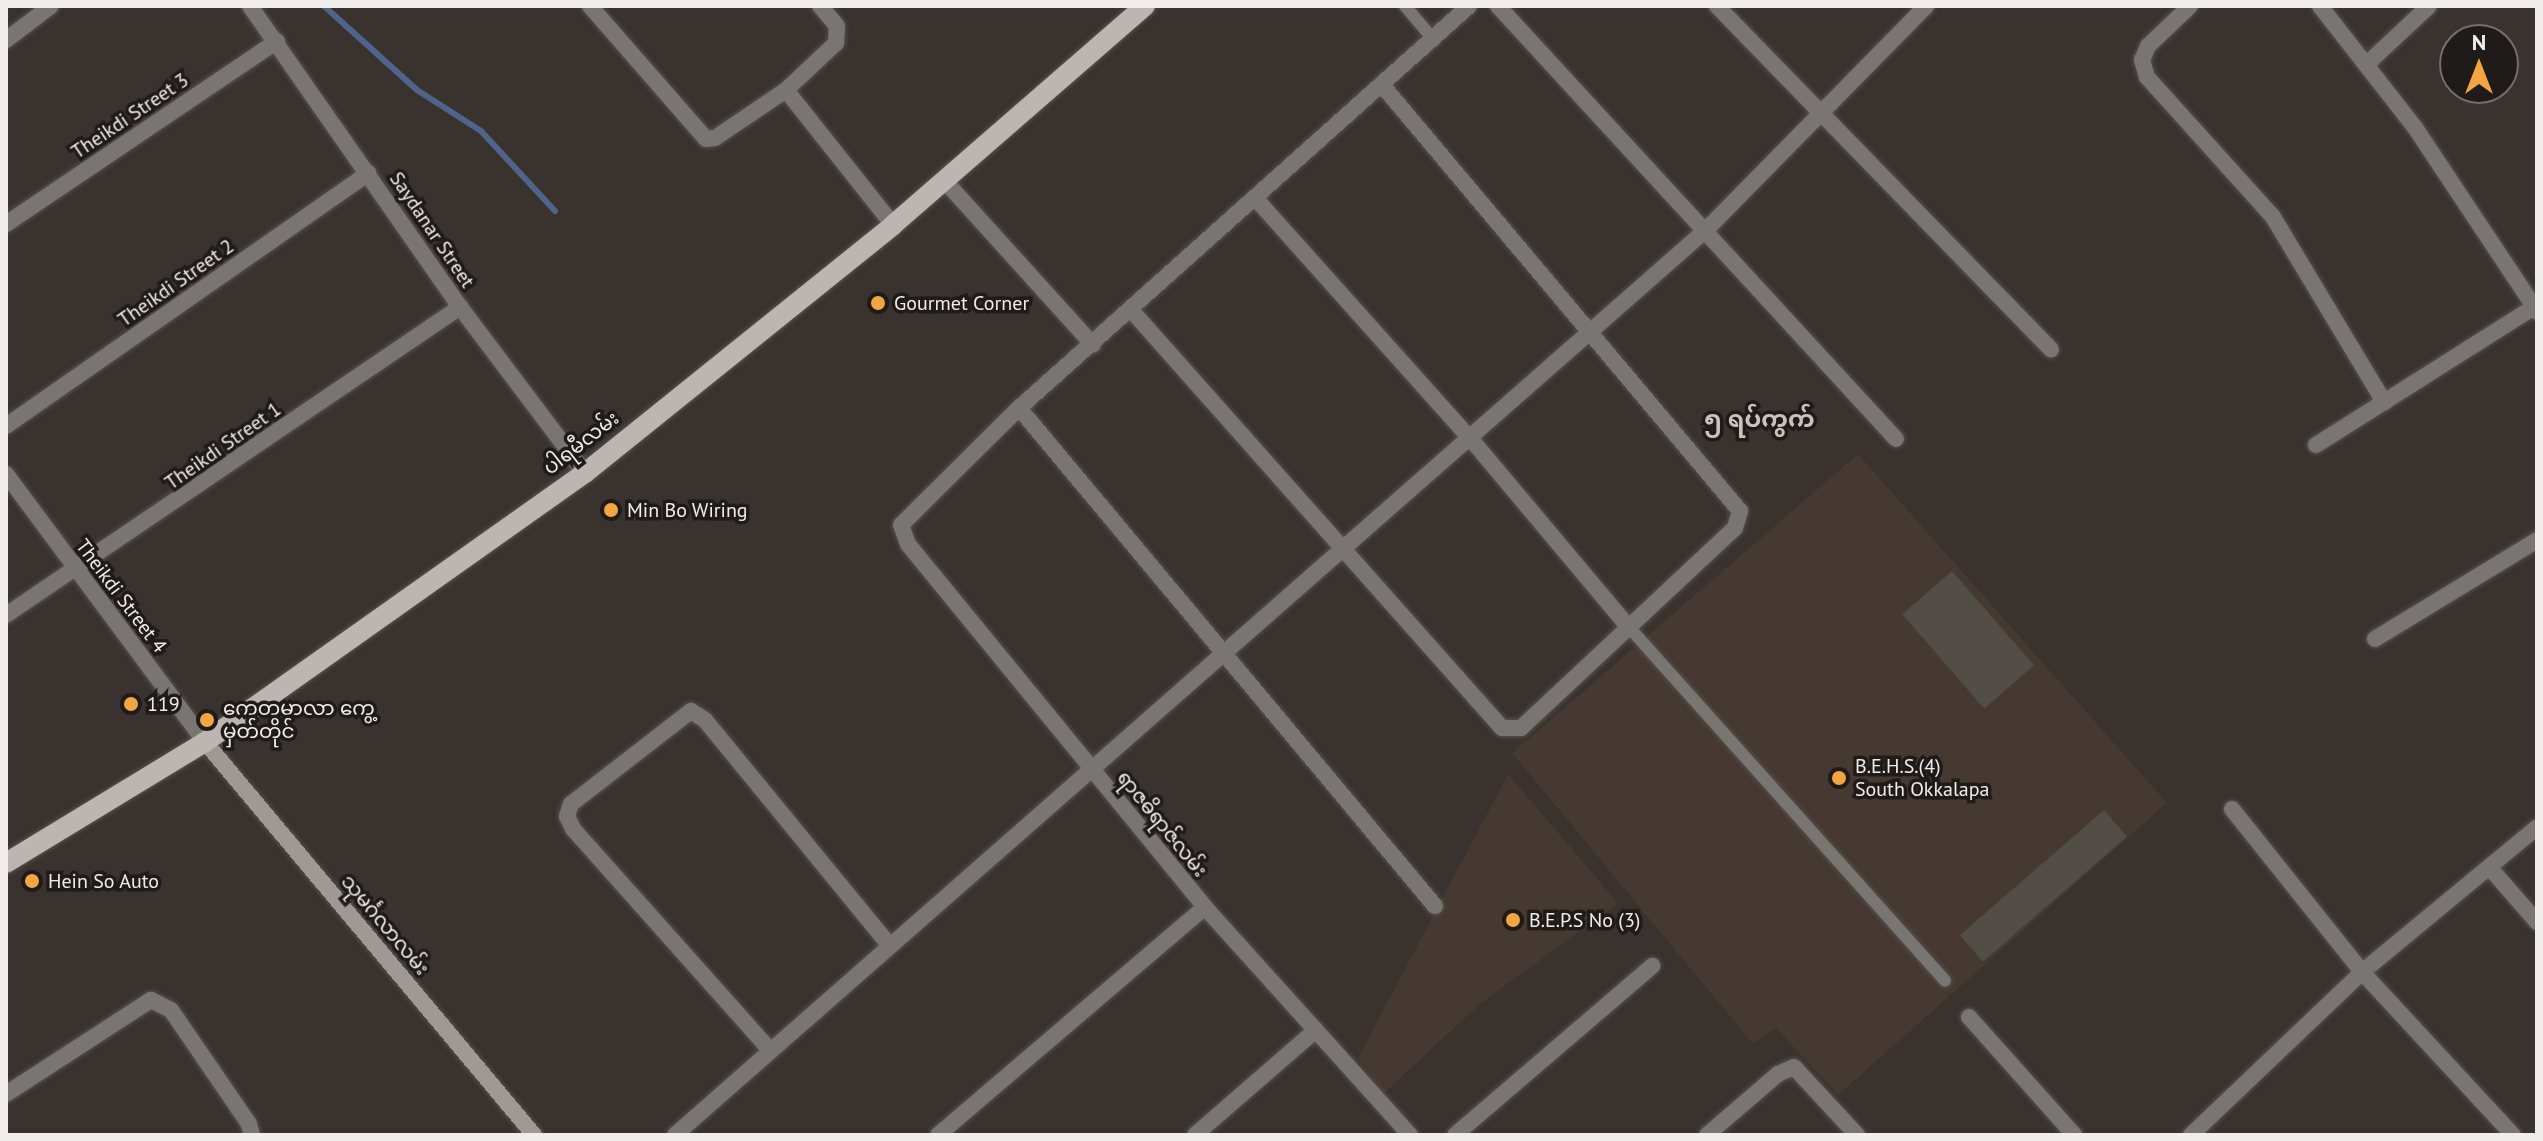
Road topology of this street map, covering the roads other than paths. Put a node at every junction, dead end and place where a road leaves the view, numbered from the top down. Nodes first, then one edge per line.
1 (51, 6) edge
2 (250, 6) edge
3 (590, 6) edge
4 (820, 6) edge
5 (1145, 6) edge
6 (1405, 6) edge
7 (1469, 6) edge
8 (1498, 6) edge
9 (1717, 6) edge
10 (1926, 6) edge
11 (2190, 6) edge
12 (2320, 6) edge
13 (2429, 6) edge
14 (6, 40) edge
15 (1434, 40) junction
16 (277, 41) junction
17 (2368, 63) junction
18 (1382, 85) junction
19 (786, 90) junction
20 (1821, 113) junction
21 (369, 173) junction
22 (944, 180) junction
23 (1256, 199) junction
24 (6, 224) edge
25 (893, 225) junction
26 (1706, 230) junction
27 (460, 307) junction
28 (2536, 309) edge
29 (1132, 311) junction
30 (1592, 331) junction
31 (1093, 345) junction
32 (2051, 350) dead end
33 (2384, 402) junction
34 (1019, 408) junction
35 (6, 426) edge
36 (1470, 438) junction
37 (1896, 439) dead end
38 (2316, 445) dead end
39 (585, 473) junction
40 (6, 474) edge
41 (2537, 540) edge
42 (1341, 551) junction
43 (78, 570) junction
44 (6, 615) edge
45 (1627, 625) junction
46 (2375, 639) dead end
47 (1224, 656) junction
48 (205, 742) junction
49 (1092, 770) junction
50 (2232, 809) dead end
51 (2537, 827) edge
52 (6, 863) edge
53 (2490, 868) junction
54 (1435, 906) dead end
55 (1205, 907) junction
56 (2537, 922) edge
57 (889, 945) junction
58 (1652, 966) dead end
59 (2362, 972) junction
60 (1945, 981) dead end
61 (1969, 1017) dead end
62 (1316, 1030) junction
63 (770, 1050) junction
64 (6, 1094) edge
65 (686, 1131) edge
66 (252, 1135) edge
67 (534, 1135) edge
68 (938, 1135) edge
69 (1195, 1135) edge
70 (1410, 1135) edge
71 (1455, 1135) edge
72 (1707, 1135) edge
73 (1857, 1135) edge
74 (2074, 1135) edge
75 (2191, 1135) edge
76 (2513, 1135) edge

1 - 14 street
2 - 16 street, Saydanar Street
3 - 19 street
4 - 19 street
5 - 22 main road, ပါရမီလမ်း
6 - 15 lane
7 - 15 street
8 - 26 street
9 - 20 street
10 - 20 street
11 - 33 street
12 - 17 street
13 - 17 street
15 - 18 street
16 - 21 street, Saydanar Street
16 - 24 street, Theikdi Street 3
17 - 28 street
18 - 23 street
18 - 30 street
19 - 25 street
20 - 26 street
20 - 32 street
21 - 27 street, Saydanar Street
21 - 35 street, Theikdi Street 2
22 - 25 main road, ပါရမီလမ်း
22 - 31 street
23 - 29 street
23 - 36 street
25 - 39 main road, ပါရမီလမ်း
26 - 30 street
26 - 37 street
27 - 39 street, Saydanar Street
27 - 43 street, Theikdi Street 1
28 - 33 street
29 - 31 street
29 - 42 street
30 - 36 street
30 - 45 street
31 - 34 street
33 - 38 street
34 - 47 street
34 - 49 street, ရာဇဓိရာဇ်လမ်း
36 - 42 street
36 - 45 street
39 - 48 main road, ပါရမီလမ်း
40 - 43 street, Theikdi Street 4
41 - 46 street
42 - 45 street
42 - 47 street
43 - 44 street, Theikdi Street 1
43 - 48 street, Theikdi Street 4
45 - 60 lane
47 - 49 street
47 - 54 street
48 - 52 main road, ပါရမီလမ်း
48 - 67 main road, သုမင်္ဂလာလမ်း
49 - 55 street, ရာဇဓိရာဇ်လမ်း
49 - 57 street
50 - 59 street
51 - 53 street
53 - 56 street
53 - 59 street
55 - 62 street, ရာဇဓိရာဇ်လမ်း
55 - 68 street
57 - 63 street
57 - 63 street
58 - 71 street
59 - 75 street
59 - 76 street
61 - 74 street
62 - 69 street
62 - 70 street, ရာဇဓိရာဇ်လမ်း
63 - 65 street
64 - 66 street
72 - 73 street

